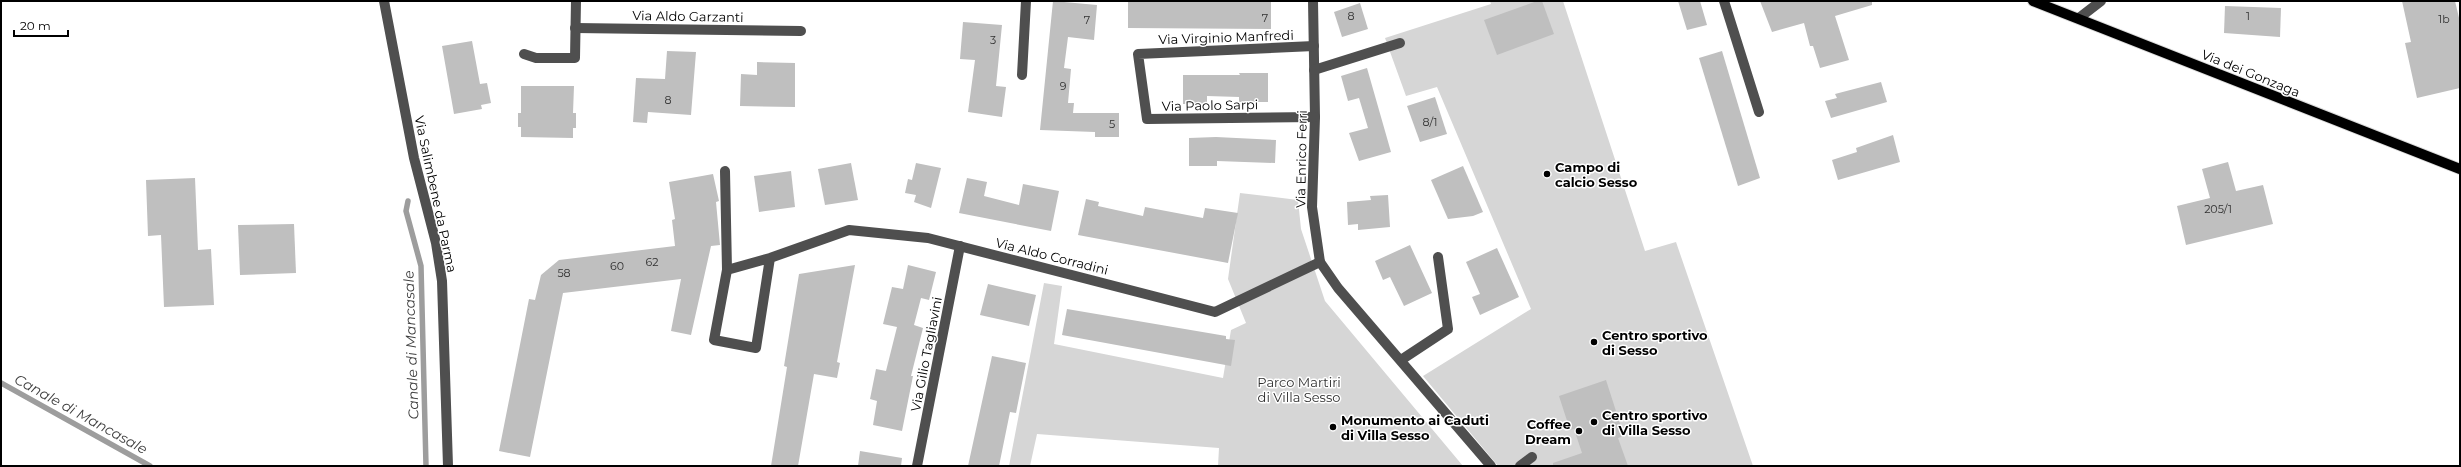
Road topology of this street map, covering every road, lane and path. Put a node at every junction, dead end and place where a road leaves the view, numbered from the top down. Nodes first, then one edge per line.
1 (384, 1) edge
2 (576, 1) edge
3 (1026, 1) edge
4 (1313, 1) edge
5 (1724, 1) edge
6 (2033, 1) edge
7 (2101, 1) edge
8 (2079, 18) junction
9 (575, 28) junction
10 (801, 31) dead end
11 (1400, 43) dead end
12 (1314, 46) junction
13 (524, 54) dead end
14 (1138, 54) joint
15 (1314, 70) junction
16 (1022, 75) dead end
17 (1759, 112) dead end
18 (1315, 117) junction
19 (2460, 169) edge
20 (725, 171) dead end
21 (960, 246) junction
22 (770, 258) junction
23 (1438, 258) dead end
24 (1320, 262) junction
25 (727, 270) junction
26 (1401, 360) junction
27 (1532, 457) dead end
28 (448, 466) edge
29 (917, 466) edge
30 (1491, 466) edge
31 (1520, 466) edge

1 - 28 street, Via Salimbene da Parma
2 - 9 street
3 - 16 street
4 - 12 street, Via Enrico Ferri
5 - 17 street
6 - 8 main road, Via dei Gonzaga
7 - 8 street
8 - 19 main road, Via dei Gonzaga
9 - 10 street, Via Aldo Garzanti
9 - 13 street
11 - 15 street
12 - 14 street, Via Virginio Manfredi
12 - 15 street, Via Enrico Ferri
14 - 18 street, Via Paolo Sarpi
15 - 18 street, Via Enrico Ferri
18 - 24 street, Via Enrico Ferri
20 - 25 street
21 - 22 street, Via Aldo Corradini
21 - 24 street, Via Aldo Corradini
21 - 29 street, Via Gilio Tagliavini
22 - 25 street, Via Aldo Corradini
22 - 25 street
23 - 26 street
24 - 26 street, Via Enrico Ferri
26 - 30 street, Via Enrico Ferri
27 - 31 street

